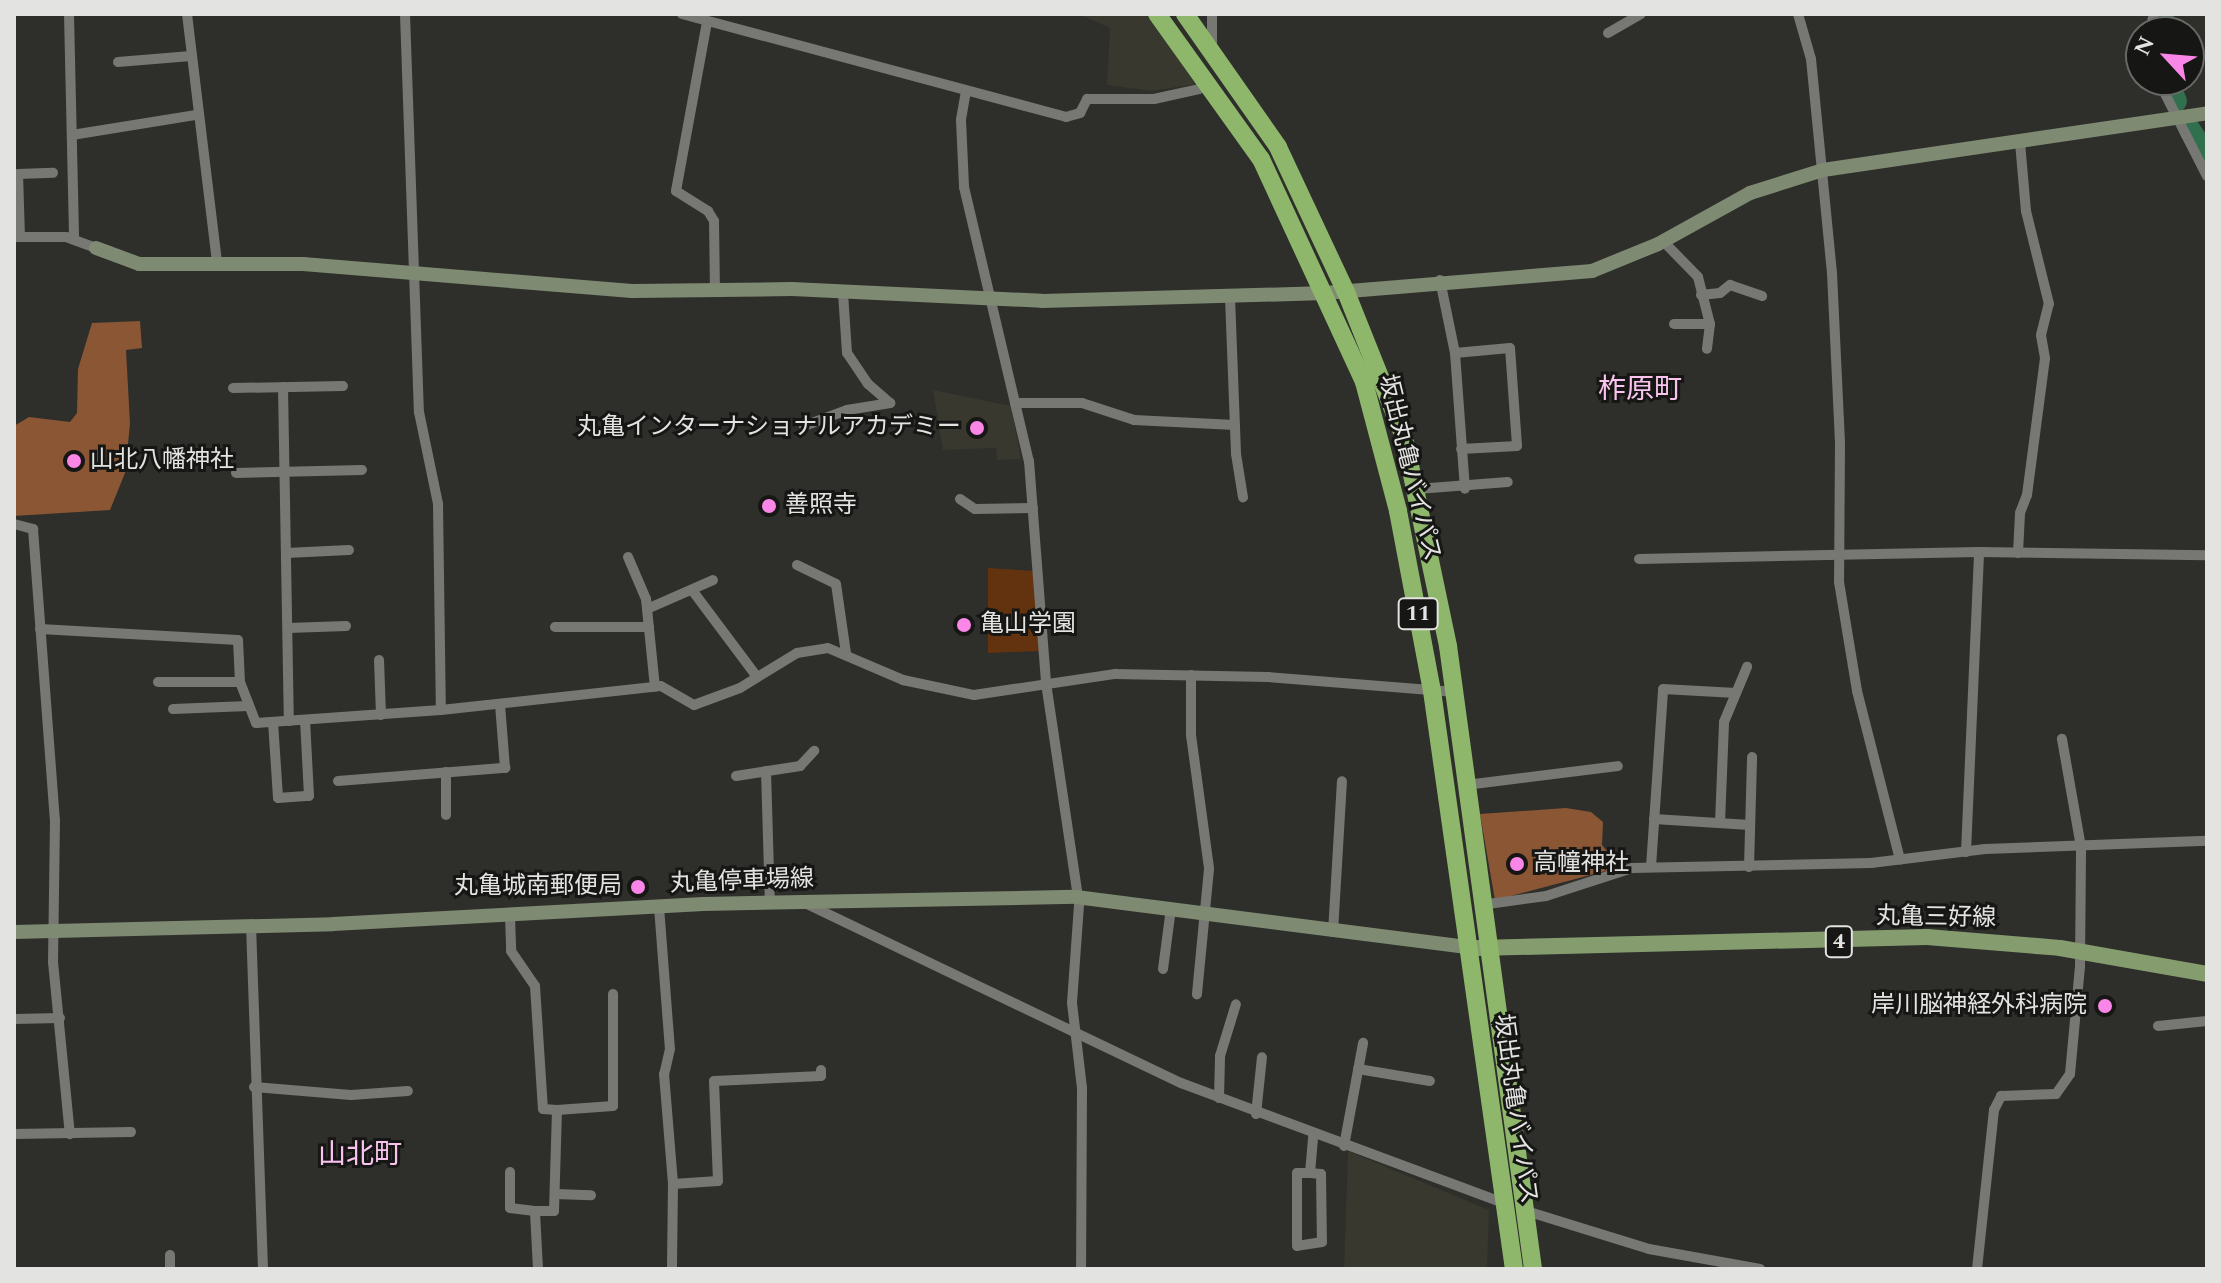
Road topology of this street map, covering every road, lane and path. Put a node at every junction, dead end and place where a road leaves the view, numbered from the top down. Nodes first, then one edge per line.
1 (69, 14) edge
2 (187, 14) edge
3 (405, 14) edge
4 (682, 14) edge
5 (1157, 14) edge
6 (1185, 14) edge
7 (1212, 14) edge
8 (1641, 14) edge
9 (1798, 14) edge
10 (707, 22) junction
11 (1608, 33) dead end
12 (1213, 51) junction
13 (191, 56) junction
14 (118, 62) dead end
15 (1209, 81) junction
16 (966, 91) junction
17 (2166, 96) edge
18 (2207, 113) edge
19 (196, 115) junction
20 (2175, 116) junction
21 (72, 135) junction
22 (2020, 142) junction
23 (1823, 170) junction
24 (53, 173) dead end
25 (2207, 176) edge
26 (17, 237) edge
27 (74, 239) junction
28 (1663, 241) junction
29 (96, 248) joint
30 (217, 263) junction
31 (412, 272) junction
32 (1440, 280) junction
33 (715, 291) junction
34 (1346, 292) junction
35 (843, 293) junction
36 (1325, 293) junction
37 (1701, 295) junction
38 (1762, 296) dead end
39 (1230, 297) junction
40 (992, 300) junction
41 (1674, 324) dead end
42 (1710, 324) junction
43 (1707, 349) dead end
44 (1455, 353) junction
45 (343, 386) dead end
46 (283, 387) junction
47 (233, 388) dead end
48 (1015, 403) junction
49 (1235, 425) junction
50 (804, 426) dead end
51 (1461, 449) junction
52 (362, 470) dead end
53 (285, 472) junction
54 (236, 473) dead end
55 (1508, 482) dead end
56 (1417, 489) junction
57 (1465, 489) junction
58 (1243, 497) dead end
59 (960, 499) dead end
60 (1033, 508) junction
61 (14, 524) edge
62 (349, 550) dead end
63 (1979, 552) junction
64 (286, 553) junction
65 (1839, 553) junction
66 (2018, 553) junction
67 (2207, 555) edge
68 (628, 557) dead end
69 (1639, 559) dead end
70 (797, 565) dead end
71 (713, 580) dead end
72 (692, 590) junction
73 (647, 609) junction
74 (346, 626) dead end
75 (555, 627) dead end
76 (649, 627) junction
77 (288, 628) junction
78 (40, 629) junction
79 (846, 653) junction
80 (379, 660) dead end
81 (1747, 667) dead end
82 (1191, 675) junction
83 (757, 677) junction
84 (158, 682) dead end
85 (240, 682) junction
86 (1046, 683) junction
87 (655, 687) junction
88 (1432, 691) junction
89 (1455, 692) junction
90 (1736, 693) junction
91 (500, 705) junction
92 (248, 706) junction
93 (173, 709) dead end
94 (441, 710) junction
95 (381, 715) junction
96 (305, 720) junction
97 (289, 721) junction
98 (273, 722) junction
99 (2062, 739) dead end
100 (814, 751) dead end
101 (1752, 757) dead end
102 (1618, 766) dead end
103 (766, 771) junction
104 (446, 772) junction
105 (736, 776) dead end
106 (338, 781) dead end
107 (1342, 781) dead end
108 (1466, 785) junction
109 (446, 815) dead end
110 (1654, 819) junction
111 (1720, 823) junction
112 (1750, 825) junction
113 (2207, 841) edge
114 (2081, 847) junction
115 (1966, 852) junction
116 (1900, 860) junction
117 (1651, 867) junction
118 (1749, 867) junction
119 (1076, 897) junction
120 (802, 901) junction
121 (770, 902) junction
122 (1481, 905) junction
123 (659, 907) junction
124 (1171, 908) junction
125 (1206, 913) junction
126 (510, 916) junction
127 (251, 925) junction
128 (14, 932) edge
129 (56, 932) junction
130 (1333, 932) junction
131 (1469, 947) junction
132 (1488, 948) junction
133 (2080, 952) junction
134 (1163, 969) dead end
135 (2207, 974) edge
136 (613, 994) dead end
137 (1197, 994) dead end
138 (1236, 1004) dead end
139 (60, 1018) junction
140 (14, 1019) edge
141 (2207, 1021) edge
142 (2158, 1026) dead end
143 (1076, 1035) junction
144 (1363, 1043) dead end
145 (1262, 1057) dead end
146 (1358, 1069) junction
147 (821, 1070) dead end
148 (1430, 1081) dead end
149 (254, 1087) junction
150 (408, 1091) dead end
151 (1219, 1098) junction
152 (557, 1110) junction
153 (1256, 1114) junction
154 (131, 1132) dead end
155 (14, 1134) edge
156 (70, 1134) junction
157 (1313, 1136) junction
158 (1344, 1146) junction
159 (510, 1172) dead end
160 (1310, 1173) junction
161 (673, 1184) junction
162 (555, 1194) junction
163 (591, 1195) dead end
164 (1504, 1202) junction
165 (1523, 1210) junction
166 (535, 1211) junction
167 (170, 1255) dead end
168 (170, 1269) edge
169 (263, 1269) edge
170 (538, 1269) edge
171 (672, 1269) edge
172 (1081, 1269) edge
173 (1514, 1269) edge
174 (1533, 1269) edge
175 (1760, 1269) edge
176 (1977, 1269) edge

1 - 21 street
2 - 13 street
3 - 31 street
4 - 10 street
5 - 15 highway, 坂出丸亀バイパス / 11
6 - 12 highway, 坂出丸亀バイパス / 11
7 - 12 street
8 - 11 street
9 - 23 street
10 - 16 street
10 - 33 street
12 - 34 highway, 坂出丸亀バイパス / 11
13 - 14 street
13 - 19 street
15 - 16 street
15 - 36 highway, 坂出丸亀バイパス / 11
16 - 40 street
17 - 20 street
18 - 20 street
19 - 21 street
19 - 30 street
20 - 22 street
20 - 25 street
21 - 27 street
22 - 23 street
22 - 66 street
23 - 28 street
23 - 65 street
24 - 26 street
26 - 27 street
27 - 29 street
28 - 32 street
28 - 37 street
29 - 30 street
30 - 31 street
31 - 33 street
31 - 94 street
32 - 34 street
32 - 44 street
33 - 35 street
34 - 36 street
34 - 56 highway, 坂出丸亀バイパス / 11
35 - 40 street
35 - 50 street
36 - 39 street
36 - 88 highway, 坂出丸亀バイパス / 11
37 - 38 street
37 - 42 street
39 - 40 street
39 - 49 street
40 - 48 street
41 - 42 street
42 - 43 street
44 - 51 street
44 - 51 street
45 - 46 street
46 - 47 street
46 - 53 street
48 - 49 street
48 - 60 street
49 - 58 street
51 - 57 street
52 - 53 street
53 - 54 street
53 - 64 street
55 - 57 street
56 - 57 street
56 - 89 highway, 坂出丸亀バイパス / 11
59 - 60 street
60 - 86 street
61 - 78 street
62 - 64 street
63 - 65 street
63 - 66 street
63 - 115 street
64 - 77 street
65 - 69 street
65 - 116 street
66 - 67 street
68 - 73 street
70 - 79 street
71 - 72 street
72 - 73 street
72 - 83 street
73 - 76 street
74 - 77 street
75 - 76 street
76 - 87 street
77 - 97 street
78 - 85 street
78 - 129 street
79 - 83 street
79 - 86 street
80 - 95 street
81 - 90 street
82 - 86 street
82 - 88 street
82 - 125 street
83 - 87 street
84 - 85 street
85 - 92 street
86 - 119 street
87 - 91 street
88 - 89 street
88 - 131 highway, 坂出丸亀バイパス / 11
89 - 108 highway, 坂出丸亀バイパス / 11
90 - 110 street
90 - 111 street
91 - 94 street
91 - 104 street
92 - 93 street
92 - 98 street
94 - 95 street
95 - 96 street
96 - 97 street
96 - 98 street
97 - 98 street
99 - 114 street
100 - 103 street
101 - 112 street
102 - 108 street
103 - 105 street
103 - 121 street
104 - 106 street
104 - 109 street
107 - 130 street
108 - 122 highway, 坂出丸亀バイパス / 11
110 - 111 street
110 - 117 street
111 - 112 street
112 - 118 street
113 - 114 street
114 - 115 street
114 - 133 street
115 - 116 street
116 - 118 street
117 - 118 street
117 - 122 street
119 - 120 street, 丸亀停車場線
119 - 124 street, 丸亀停車場線
119 - 143 street
120 - 121 street, 丸亀停車場線
120 - 143 street
121 - 123 street, 丸亀停車場線
122 - 132 highway, 坂出丸亀バイパス / 11
123 - 126 street, 丸亀停車場線
123 - 161 street
124 - 125 street, 丸亀停車場線
124 - 134 street
125 - 130 street, 丸亀停車場線
125 - 137 street
126 - 127 street, 丸亀停車場線
126 - 152 street
127 - 129 street, 丸亀停車場線
127 - 149 street
128 - 129 street, 丸亀停車場線
129 - 139 street
130 - 131 street, 丸亀停車場線
131 - 132 main road, 丸亀三好線 / 4
131 - 164 highway, 坂出丸亀バイパス / 11
132 - 133 main road, 丸亀三好線 / 4
132 - 165 highway, 坂出丸亀バイパス / 11
133 - 135 main road, 丸亀三好線 / 4
133 - 176 street
136 - 152 street
138 - 151 street
139 - 140 street
139 - 156 street
141 - 142 street
143 - 151 street
143 - 172 street
144 - 146 street
145 - 153 street
146 - 148 street
146 - 158 street
147 - 161 street
149 - 150 street
149 - 169 street
151 - 153 street
152 - 162 street
153 - 157 street
154 - 156 street
155 - 156 street
157 - 158 street
157 - 160 street
158 - 164 street
159 - 166 street
160 - 160 street
161 - 171 street
162 - 163 street
162 - 166 street
164 - 165 street
164 - 173 highway, 坂出丸亀バイパス / 11
165 - 174 highway, 坂出丸亀バイパス / 11
165 - 175 street
166 - 170 street
167 - 168 street

